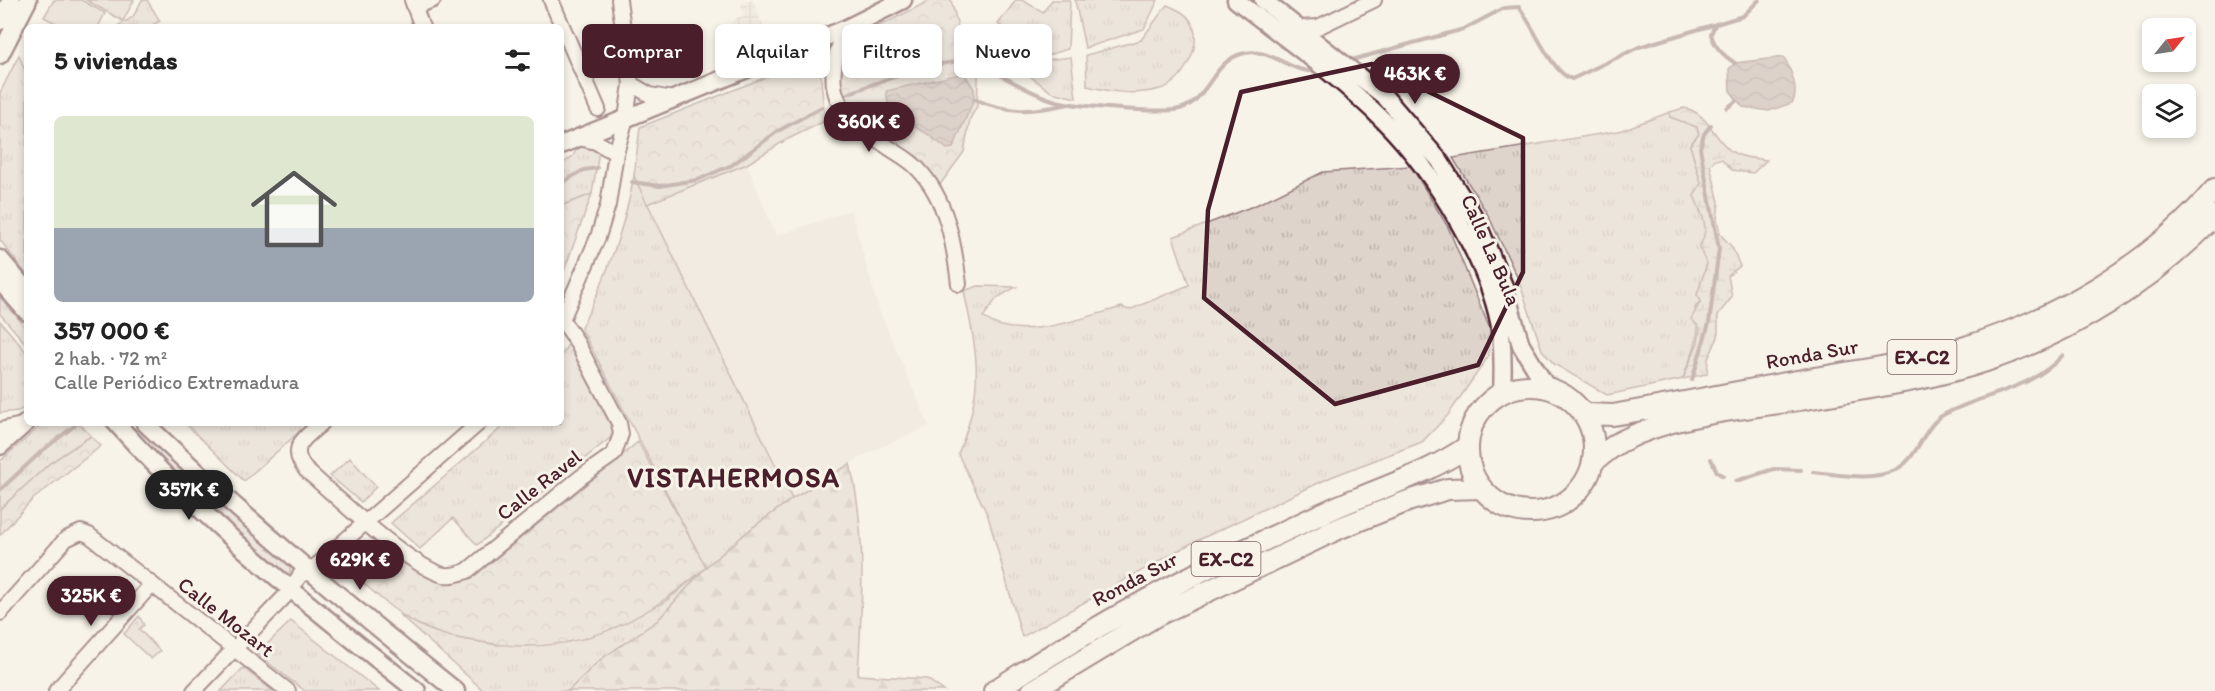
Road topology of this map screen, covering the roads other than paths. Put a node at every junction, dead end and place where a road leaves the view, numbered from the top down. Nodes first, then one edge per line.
1 (11, 0) edge
2 (28, 0) edge
3 (433, 0) edge
4 (551, 0) edge
5 (619, 0) edge
6 (903, 0) edge
7 (1236, 0) edge
8 (1263, 0) edge
9 (1374, 0) edge
10 (413, 4) edge
11 (0, 21) edge
12 (421, 24) edge
13 (554, 24) edge
14 (855, 24) edge
15 (1300, 28) junction
16 (842, 30) edge
17 (842, 39) edge
18 (564, 44) edge
19 (0, 55) edge
20 (631, 84) junction
21 (674, 99) junction
22 (598, 110) dead end
23 (626, 118) junction
24 (579, 138) junction
25 (564, 144) edge
26 (616, 153) junction
27 (2215, 189) edge
28 (2215, 216) edge
29 (0, 259) edge
30 (958, 280) dead end
31 (0, 281) edge
32 (24, 287) edge
33 (24, 309) edge
34 (564, 313) edge
35 (564, 324) edge
36 (1546, 388) junction
37 (1502, 392) junction
38 (1584, 414) junction
39 (24, 424) edge
40 (24, 425) edge
41 (119, 426) edge
42 (148, 426) edge
43 (318, 426) edge
44 (476, 426) edge
45 (0, 430) edge
46 (0, 446) edge
47 (1468, 446) junction
48 (1593, 462) junction
49 (1481, 488) junction
50 (366, 521) junction
51 (309, 572) junction
52 (151, 585) junction
53 (291, 590) junction
54 (0, 613) edge
55 (234, 650) junction
56 (56, 691) edge
57 (194, 691) edge
58 (288, 691) edge
59 (417, 691) edge
60 (456, 691) edge
61 (994, 691) edge
62 (1032, 691) edge

1 - 11 main road
2 - 19 main road
3 - 10 street
4 - 13 street
5 - 20 street
6 - 14 main road
7 - 37 main road, Calle La Bula
8 - 15 main road, Calle La Bula
9 - 15 street
10 - 12 street
15 - 36 main road, Calle La Bula
16 - 21 main road
17 - 30 street
18 - 22 street
20 - 21 street
20 - 23 street
21 - 23 main road
23 - 24 main road
23 - 26 street
24 - 25 main road
24 - 26 street
26 - 34 street
27 - 38 highway, Ronda Sur / EX-C2
28 - 48 highway, Ronda Sur / EX-C2
29 - 32 main road
31 - 33 main road
35 - 50 street, Calle Ravel
36 - 37 highway
36 - 38 highway
37 - 47 highway
38 - 48 highway, EX-C2
39 - 45 street
40 - 46 main road
41 - 53 main road
42 - 51 main road
43 - 50 street, Calle Ravel
44 - 50 street
47 - 49 highway
47 - 61 highway, Ronda Sur / EX-C2
48 - 49 highway, EX-C2
49 - 62 highway, Ronda Sur / EX-C2
50 - 51 street
51 - 53 street
51 - 60 main road
52 - 54 street, Calle Mozart
52 - 55 street, Calle Mozart
52 - 56 street
53 - 55 street
53 - 59 main road
55 - 57 street
55 - 58 street, Calle Mozart

